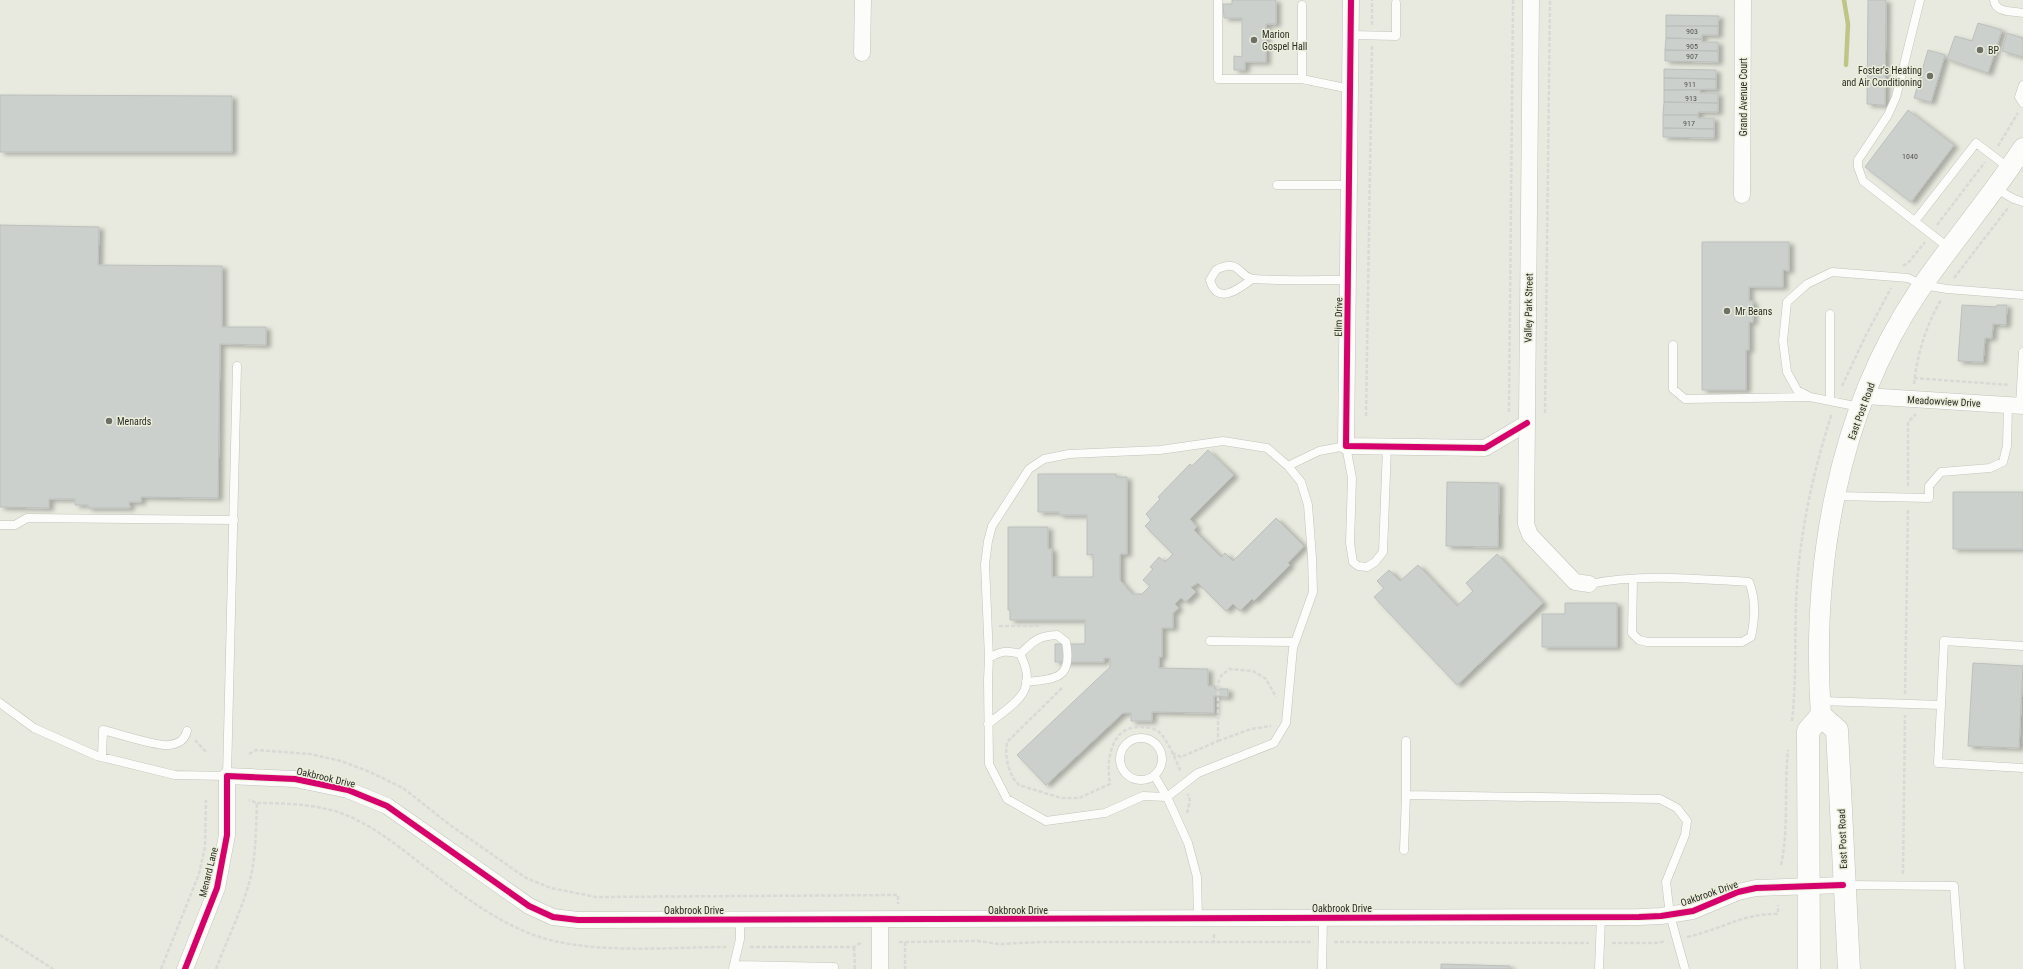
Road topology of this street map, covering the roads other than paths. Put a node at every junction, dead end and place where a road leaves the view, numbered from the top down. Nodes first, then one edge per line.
1 (862, 0) edge
2 (1218, 0) edge
3 (1352, 0) edge
4 (1531, 0) edge
5 (1743, 0) edge
6 (1920, 0) edge
7 (1994, 0) edge
8 (1396, 3) dead end
9 (1302, 5) dead end
10 (2023, 13) edge
11 (1351, 35) junction
12 (862, 53) dead end
13 (1302, 80) junction
14 (2023, 85) edge
15 (1350, 89) junction
16 (2023, 103) edge
17 (2023, 148) edge
18 (2009, 168) junction
19 (1277, 185) dead end
20 (1349, 185) junction
21 (1994, 188) junction
22 (1742, 195) dead end
23 (2023, 202) edge
24 (1915, 221) junction
25 (1950, 249) junction
26 (1252, 279) junction
27 (1348, 280) junction
28 (1923, 285) junction
29 (2023, 295) edge
30 (1830, 314) dead end
31 (1673, 345) dead end
32 (2023, 352) edge
33 (237, 366) dead end
34 (1810, 397) junction
35 (1830, 401) junction
36 (1863, 401) junction
37 (2017, 405) edge
38 (1526, 423) junction
39 (1346, 446) junction
40 (1387, 447) junction
41 (1288, 466) junction
42 (1836, 496) junction
43 (234, 520) junction
44 (0, 525) edge
45 (1633, 579) junction
46 (1589, 584) joint
47 (1210, 641) dead end
48 (1295, 642) junction
49 (2023, 646) edge
50 (1020, 654) junction
51 (989, 658) junction
52 (1026, 682) junction
53 (0, 703) edge
54 (1941, 705) junction
55 (1820, 708) junction
56 (988, 724) junction
57 (187, 731) road end
58 (1406, 741) dead end
59 (102, 757) junction
60 (2023, 768) edge
61 (1154, 775) junction
62 (227, 776) junction
63 (1406, 795) junction
64 (1167, 797) junction
65 (1404, 850) dead end
66 (1808, 885) junction
67 (1844, 885) junction
68 (1670, 915) junction
69 (1601, 917) junction
70 (1323, 918) junction
71 (1198, 919) junction
72 (740, 920) junction
73 (880, 920) junction
74 (734, 967) edge
75 (1683, 968) edge
76 (185, 969) edge
77 (834, 969) edge
78 (880, 969) edge
79 (1322, 969) edge
80 (1599, 969) edge
81 (1809, 969) edge
82 (1849, 969) edge
83 (1960, 969) edge

1 - 12 street
2 - 13 lane
3 - 11 street, Elim Drive
4 - 38 street, Valley Park Street
5 - 22 street, Grand Avenue Court
6 - 24 lane
7 - 10 lane
8 - 11 lane
9 - 13 lane
11 - 15 street, Elim Drive
13 - 15 lane
14 - 16 lane
15 - 20 street, Elim Drive
17 - 18 street, East Post Road
18 - 21 street, East Post Road
18 - 24 lane
19 - 20 lane
20 - 27 street, Elim Drive
21 - 23 lane
21 - 25 street, East Post Road
24 - 25 lane
25 - 28 street, East Post Road
26 - 26 lane
26 - 27 lane
27 - 39 street, Elim Drive
28 - 29 lane
28 - 34 lane
28 - 36 street, East Post Road
30 - 35 lane
31 - 34 lane
32 - 37 lane
33 - 43 lane
34 - 35 lane
35 - 36 lane
36 - 37 street, Meadowview Drive
36 - 42 street, East Post Road
37 - 42 lane
38 - 40 street
38 - 46 street, Valley Park Street
39 - 40 street
39 - 40 lane
39 - 41 lane
41 - 48 lane
41 - 51 lane
42 - 55 street, East Post Road
43 - 44 lane
43 - 62 lane
45 - 45 lane
45 - 46 lane
47 - 48 lane
48 - 64 lane
49 - 54 lane
50 - 51 lane
50 - 52 lane
50 - 52 lane
51 - 56 lane
52 - 56 lane
53 - 59 lane
54 - 55 lane
54 - 60 lane
55 - 66 main road
55 - 67 main road, East Post Road
56 - 64 lane
57 - 59 lane
58 - 63 lane
59 - 62 lane
61 - 61 lane
61 - 64 lane
62 - 72 street, Oakbrook Drive
62 - 76 street, Menard Lane
63 - 65 lane
63 - 68 lane
64 - 71 lane
66 - 67 street, Oakbrook Drive
66 - 68 street, Oakbrook Drive
66 - 81 main road
67 - 82 main road, East Post Road
67 - 83 lane
68 - 69 street, Oakbrook Drive
68 - 75 lane
69 - 70 street, Oakbrook Drive
69 - 80 lane
70 - 71 street, Oakbrook Drive
70 - 79 lane
71 - 73 street, Oakbrook Drive
72 - 73 street, Oakbrook Drive
72 - 74 lane
73 - 78 street
74 - 77 lane

